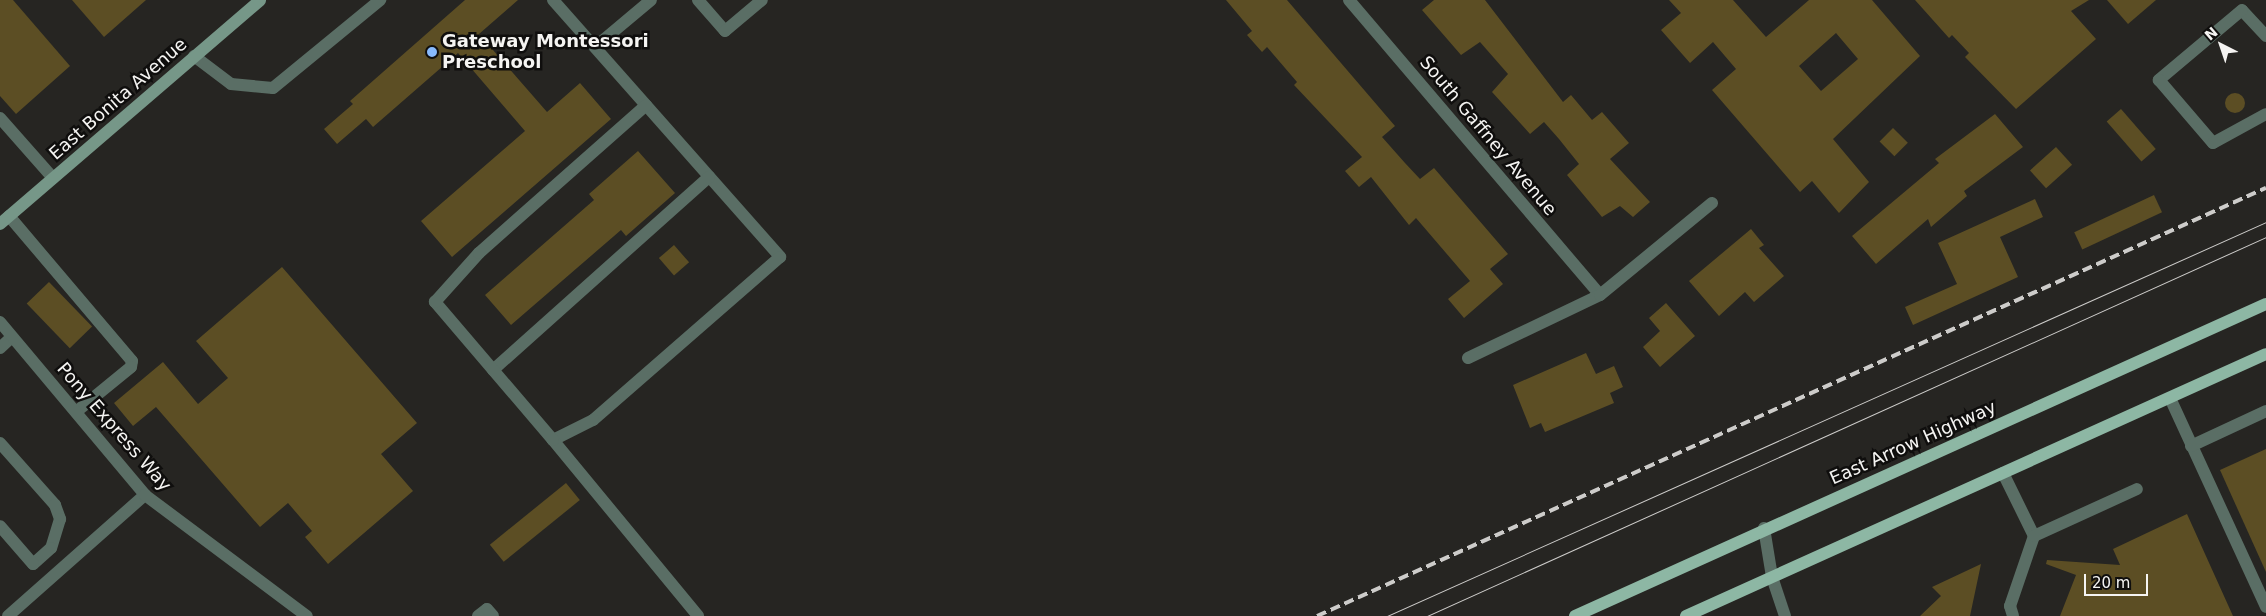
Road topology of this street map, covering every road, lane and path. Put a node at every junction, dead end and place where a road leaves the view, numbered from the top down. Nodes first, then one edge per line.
1 (260, 0) edge
2 (380, 0) edge
3 (553, 0) edge
4 (651, 0) edge
5 (698, 0) edge
6 (762, 0) edge
7 (1349, 0) edge
8 (2266, 36) edge
9 (595, 47) junction
10 (194, 56) junction
11 (646, 105) junction
12 (2266, 114) edge
13 (0, 118) edge
14 (710, 177) junction
15 (53, 178) junction
16 (1712, 203) dead end
17 (5, 220) edge
18 (1600, 295) junction
19 (2266, 304) edge
20 (0, 322) edge
21 (12, 337) junction
22 (0, 348) edge
23 (2266, 354) edge
24 (1468, 358) dead end
25 (493, 370) junction
26 (2170, 398) junction
27 (2266, 411) edge
28 (76, 412) junction
29 (553, 440) junction
30 (0, 443) edge
31 (2191, 446) junction
32 (2003, 473) junction
33 (2137, 490) dead end
34 (145, 495) junction
35 (0, 526) edge
36 (1764, 528) junction
37 (2034, 536) junction
38 (43, 555) junction
39 (58, 572) junction
40 (1772, 576) junction
41 (2266, 607) edge
42 (8, 616) edge
43 (307, 616) edge
44 (478, 616) edge
45 (493, 616) edge
46 (698, 616) edge
47 (1575, 616) edge
48 (1686, 616) edge
49 (1785, 616) edge
50 (2013, 616) edge

1 - 10 main road, East Bonita Avenue
2 - 10 street
3 - 9 street
4 - 9 street
5 - 6 street
7 - 18 street, South Gaffney Avenue
8 - 12 street
9 - 11 street
10 - 15 main road, East Bonita Avenue
11 - 14 street
11 - 25 street
13 - 15 street
14 - 25 street
14 - 29 street
15 - 17 main road, East Bonita Avenue
16 - 18 street
17 - 28 street
18 - 24 street
19 - 36 main road, East Arrow Highway
20 - 21 street, Pony Express Way
21 - 22 street
21 - 28 street, Pony Express Way
23 - 26 main road
25 - 29 street
26 - 31 street
26 - 32 main road
27 - 31 street
28 - 34 street, Pony Express Way
29 - 46 street
30 - 38 street
31 - 41 street
32 - 37 street
32 - 40 main road
33 - 37 street
34 - 39 street
34 - 43 street, Pony Express Way
35 - 38 street
36 - 40 street
36 - 47 main road, East Arrow Highway
37 - 50 street
38 - 39 street
39 - 42 street
40 - 48 main road
40 - 49 street
44 - 45 street

